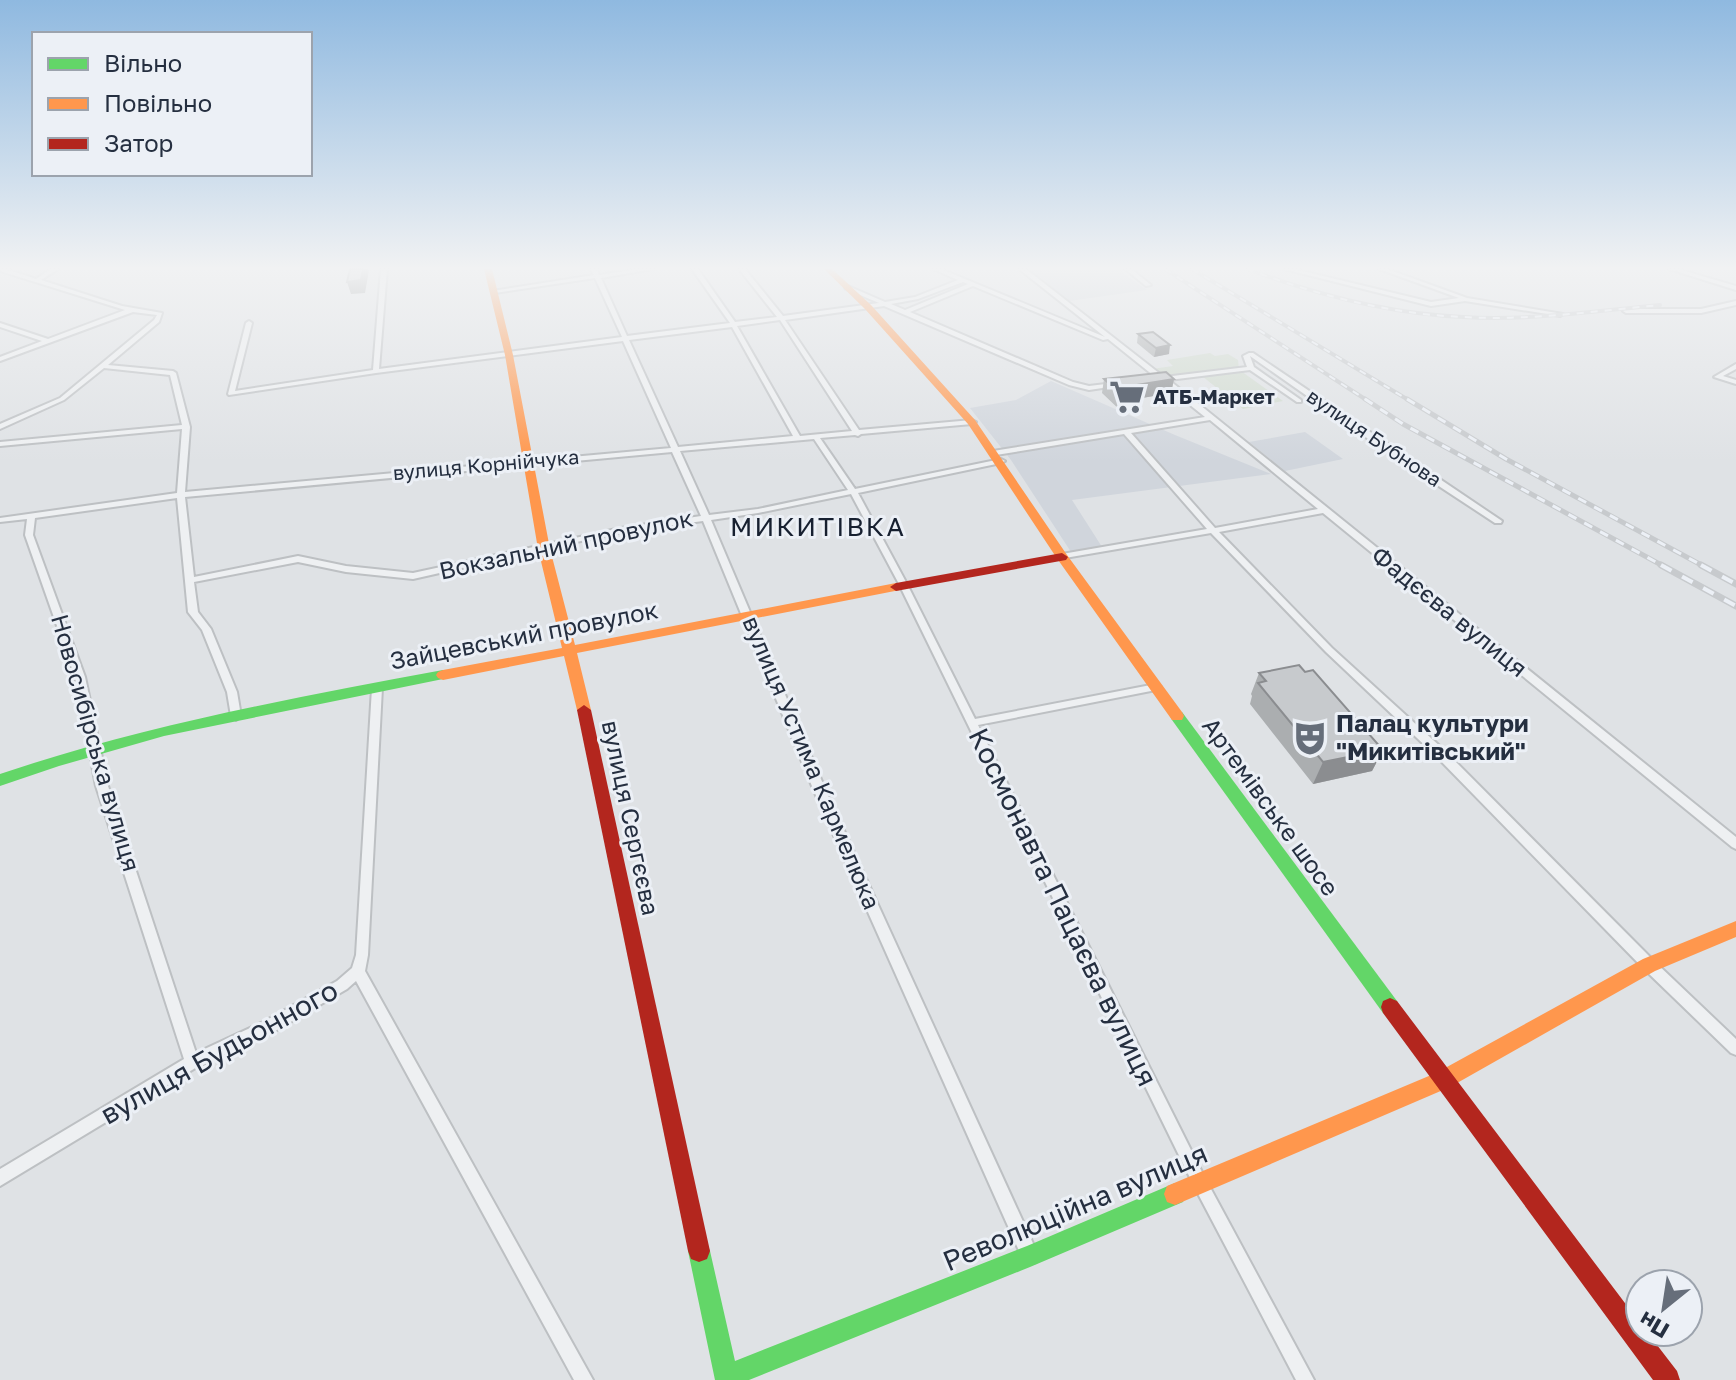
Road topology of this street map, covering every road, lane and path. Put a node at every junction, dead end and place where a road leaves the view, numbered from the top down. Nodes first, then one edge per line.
1 (25, 333) edge
2 (69, 333) edge
3 (142, 333) edge
4 (246, 333) edge
5 (379, 333) edge
6 (504, 333) edge
7 (623, 333) edge
8 (674, 333) edge
9 (739, 333) edge
10 (792, 333) edge
11 (892, 333) edge
12 (956, 333) edge
13 (1090, 333) edge
14 (1103, 333) edge
15 (626, 340) junction
16 (48, 341) junction
17 (1118, 345) junction
18 (509, 355) junction
19 (0, 359) edge
20 (103, 366) junction
21 (1736, 366) edge
22 (1251, 368) junction
23 (376, 371) junction
24 (1163, 379) junction
25 (1149, 380) edge
26 (1736, 382) edge
27 (1122, 384) edge
28 (1299, 401) dead end
29 (1211, 418) junction
30 (972, 422) junction
31 (0, 427) edge
32 (186, 427) junction
33 (1126, 432) junction
34 (858, 434) junction
35 (816, 437) junction
36 (798, 439) junction
37 (0, 444) edge
38 (673, 448) junction
39 (998, 457) junction
40 (527, 461) junction
41 (853, 491) junction
42 (181, 495) junction
43 (1323, 511) junction
44 (705, 516) junction
45 (31, 517) junction
46 (0, 520) edge
47 (1498, 521) dead end
48 (1214, 532) junction
49 (544, 549) junction
50 (1062, 557) junction
51 (190, 580) junction
52 (903, 584) junction
53 (747, 615) junction
54 (571, 649) junction
55 (1156, 687) junction
56 (377, 688) junction
57 (236, 716) junction
58 (972, 723) junction
59 (94, 748) junction
60 (0, 780) edge
61 (1736, 844) edge
62 (1736, 929) edge
63 (1649, 965) junction
64 (358, 971) junction
65 (1736, 1048) edge
66 (192, 1062) junction
67 (1443, 1080) junction
68 (0, 1178) edge
69 (1200, 1183) junction
70 (1030, 1256) junction
71 (726, 1377) joint
72 (584, 1380) edge
73 (1305, 1380) edge
74 (1668, 1380) edge

1 - 16 street
2 - 16 street
3 - 20 street
4 - 23 street
5 - 23 street
6 - 18 street, вулиця Сергєєва
7 - 15 street, вулиця Устима Кармелюка
8 - 15 street
9 - 36 street
10 - 34 street
11 - 30 street, Артемівське шосе
12 - 27 street
13 - 17 street
14 - 17 street
15 - 18 street
15 - 38 street, вулиця Устима Кармелюка
16 - 19 street
17 - 24 street, Фадєєва вулиця
18 - 23 street
18 - 40 street, вулиця Сергєєва
20 - 31 street
20 - 32 street
21 - 26 street
22 - 24 street
22 - 28 street
22 - 47 street, вулиця Бубнова
24 - 25 street
24 - 29 street, Фадєєва вулиця
29 - 33 street, Вокзальний провулок
29 - 43 street, Фадєєва вулиця
30 - 34 street, вулиця Корнійчука
30 - 39 street, Артемівське шосе
32 - 37 street
32 - 42 street
33 - 39 street, Вокзальний провулок
33 - 48 street
34 - 35 street, вулиця Корнійчука
35 - 36 street, вулиця Корнійчука
35 - 41 street, Космонавта Пацаєва вулиця
36 - 38 street, вулиця Корнійчука
38 - 40 street, вулиця Корнійчука
38 - 44 street, вулиця Устима Кармелюка
39 - 41 street, Вокзальний провулок
39 - 50 street, Артемівське шосе
40 - 42 street, вулиця Корнійчука
40 - 49 street, вулиця Сергєєва
41 - 44 street, Вокзальний провулок
41 - 52 street, Космонавта Пацаєва вулиця
42 - 45 street, вулиця Корнійчука
42 - 51 street
43 - 48 street
43 - 61 street, Фадєєва вулиця
44 - 49 street, Вокзальний провулок
44 - 53 street, вулиця Устима Кармелюка
45 - 46 street, вулиця Корнійчука
45 - 59 street, Новосибірська вулиця
48 - 50 street
48 - 63 street
49 - 51 street, Вокзальний провулок
49 - 54 street, вулиця Сергєєва
50 - 52 street, Зайцевський провулок
50 - 55 street, Артемівське шосе
51 - 57 street
52 - 53 street, Зайцевський провулок
52 - 58 street, Космонавта Пацаєва вулиця
53 - 54 street, Зайцевський провулок
53 - 70 street, вулиця Устима Кармелюка
54 - 56 street, Зайцевський провулок
54 - 71 street, вулиця Сергєєва
55 - 58 street
55 - 67 street, Артемівське шосе
56 - 57 street, Зайцевський провулок
56 - 64 street, вулиця Будьонного
57 - 59 street, Зайцевський провулок
58 - 69 street, Космонавта Пацаєва вулиця
59 - 60 street, Зайцевський провулок
59 - 66 street, Новосибірська вулиця
62 - 63 street, Революційна вулиця
63 - 65 street
63 - 67 street, Революційна вулиця
64 - 66 street, вулиця Будьонного
64 - 72 street
66 - 68 street, вулиця Будьонного
67 - 69 street, Революційна вулиця
67 - 74 street, Артемівське шосе
69 - 70 street, Революційна вулиця
69 - 73 street, Космонавта Пацаєва вулиця
70 - 71 street, Революційна вулиця

